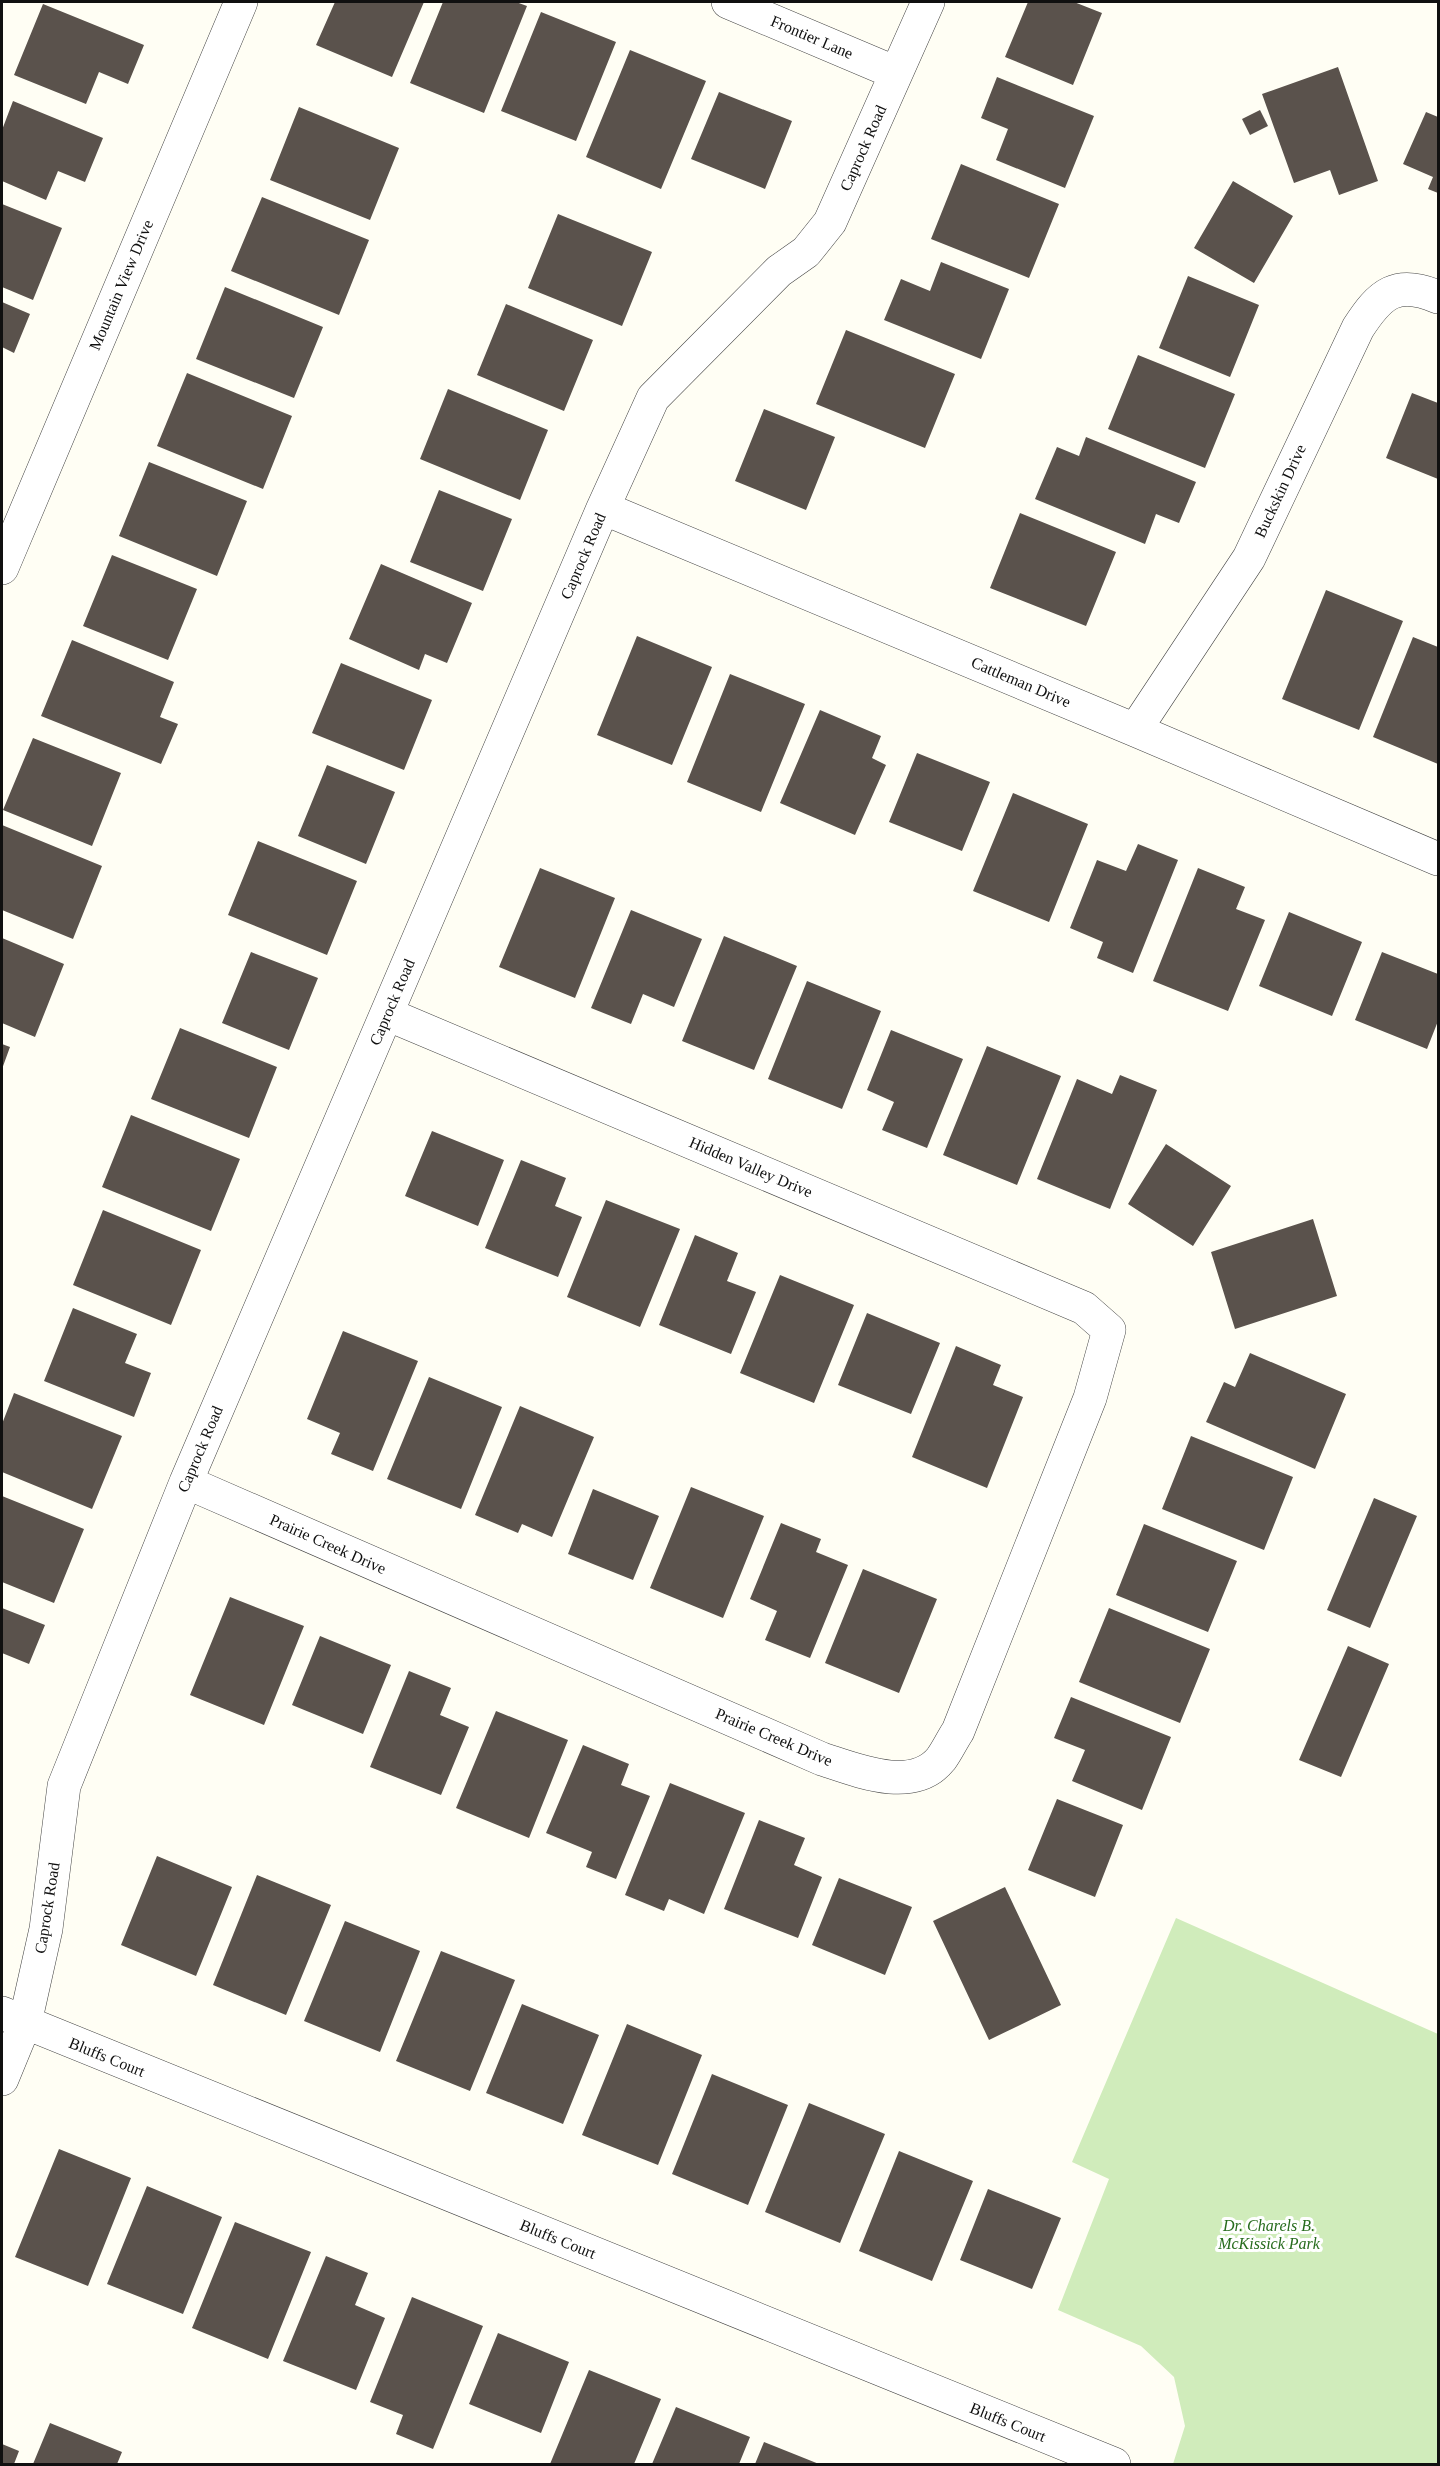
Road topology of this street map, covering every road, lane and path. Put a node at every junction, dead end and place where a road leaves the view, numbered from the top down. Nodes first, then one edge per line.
1 (241, 2) edge
2 (728, 2) edge
3 (928, 2) edge
4 (896, 73) junction
5 (1438, 297) edge
6 (603, 508) junction
7 (2, 568) edge
8 (1136, 730) junction
9 (1438, 859) edge
10 (387, 1014) junction
11 (1109, 1330) joint
12 (186, 1482) junction
13 (13, 2018) edge
14 (2, 2079) edge
15 (1114, 2464) edge

1 - 7 street, Mountain View Drive
2 - 4 street, Frontier Lane
3 - 4 street, Caprock Road
4 - 6 street, Caprock Road
5 - 8 street, Buckskin Drive
6 - 8 street, Cattleman Drive
6 - 10 street, Caprock Road
8 - 9 street, Cattleman Drive
10 - 11 street, Hidden Valley Drive
10 - 12 street, Caprock Road
11 - 12 street, Prairie Creek Drive
12 - 13 street, Caprock Road
13 - 14 street, Caprock Road
13 - 15 street, Bluffs Court

